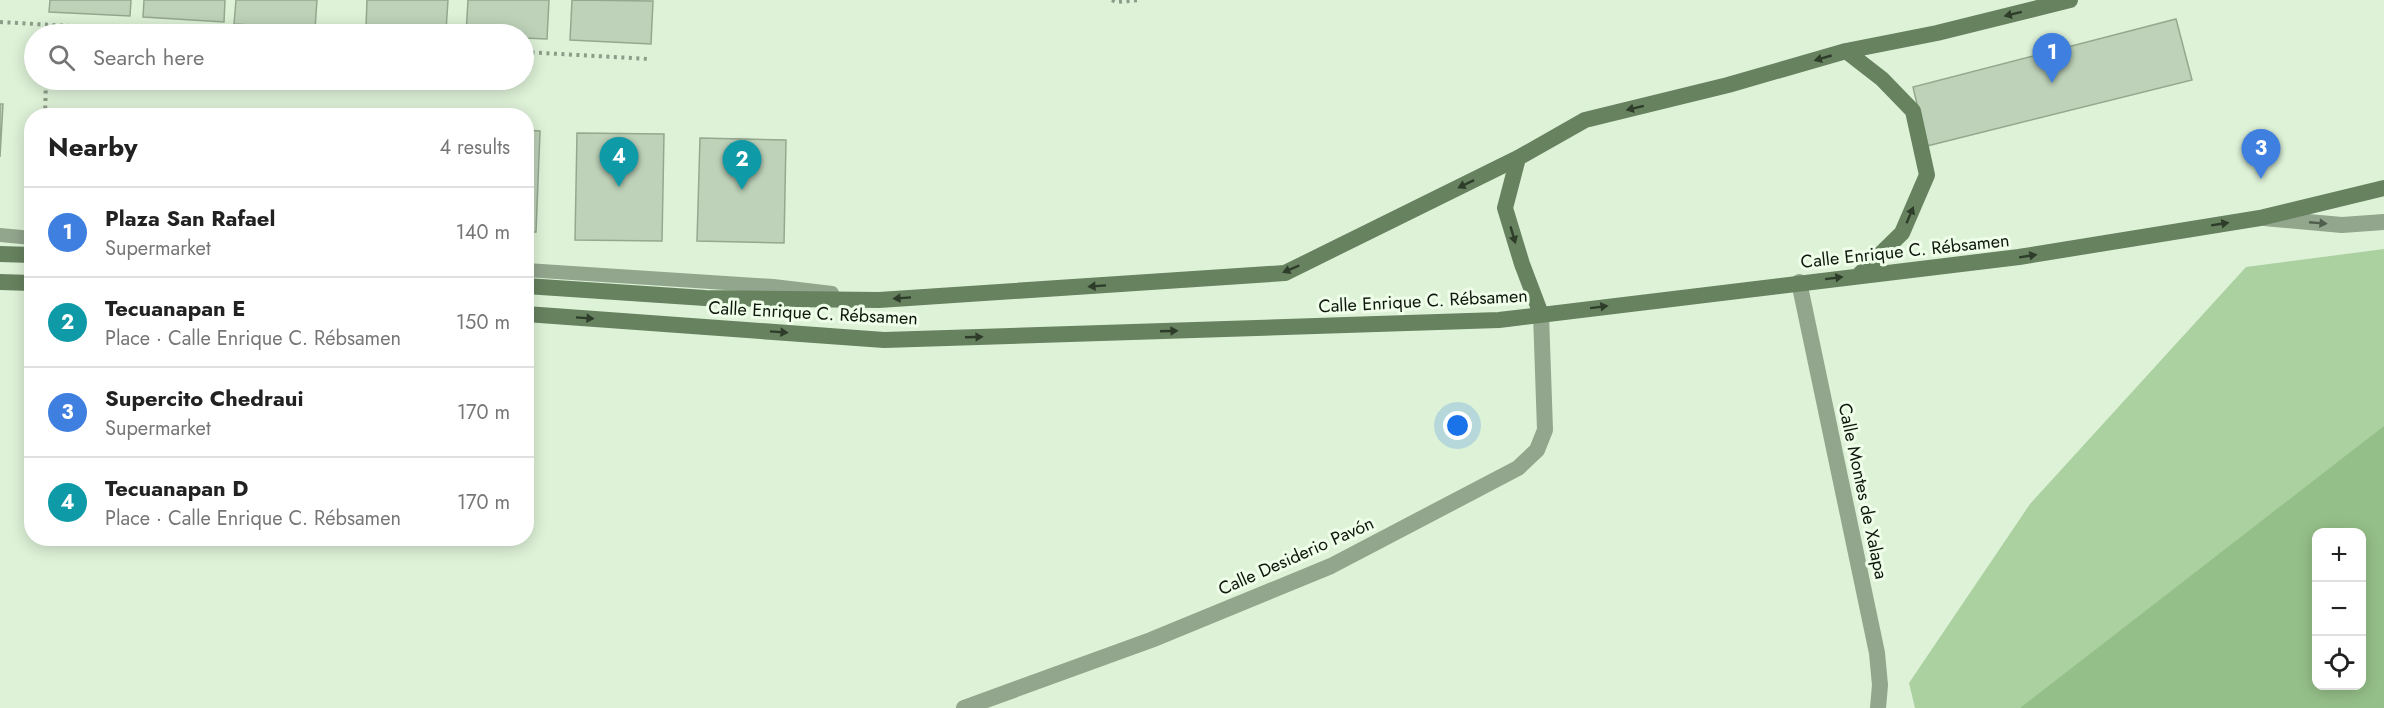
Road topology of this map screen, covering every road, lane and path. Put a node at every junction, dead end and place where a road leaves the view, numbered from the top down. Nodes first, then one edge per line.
1 (1112, 0) edge
2 (1142, 0) edge
3 (2070, 0) edge
4 (0, 22) edge
5 (31, 24) edge
6 (1846, 51) junction
7 (534, 53) edge
8 (649, 59) dead end
9 (46, 90) edge
10 (45, 108) edge
11 (1518, 158) junction
12 (2384, 188) edge
13 (2260, 218) junction
14 (2384, 222) edge
15 (0, 235) edge
16 (24, 237) edge
17 (0, 254) edge
18 (24, 255) edge
19 (534, 271) edge
20 (1859, 275) junction
21 (0, 282) edge
22 (1799, 282) junction
23 (24, 283) edge
24 (534, 287) edge
25 (879, 300) junction
26 (1541, 314) junction
27 (534, 315) edge
28 (964, 708) edge
29 (1878, 708) edge

1 - 2 path
3 -> 6 main road, Calle Enrique C. Rébsamen
4 - 5 path
6 -> 11 main road, Calle Enrique C. Rébsamen
20 -> 6 main road
7 - 8 path
9 - 10 path
11 -> 25 main road, Calle Enrique C. Rébsamen
11 -> 26 main road
12 - 13 main road, Calle Enrique C. Rébsamen
13 -> 14 street
20 -> 13 main road, Calle Enrique C. Rébsamen
15 - 16 lane
17 - 18 main road
19 - 25 lane
22 -> 20 main road, Calle Enrique C. Rébsamen
21 - 23 main road
26 -> 22 main road, Calle Enrique C. Rébsamen
22 - 29 street, Calle Montes de Xalapa
24 - 25 main road, Calle Enrique C. Rébsamen
27 -> 26 main road, Calle Enrique C. Rébsamen
26 - 28 street, Calle Desiderio Pavón

